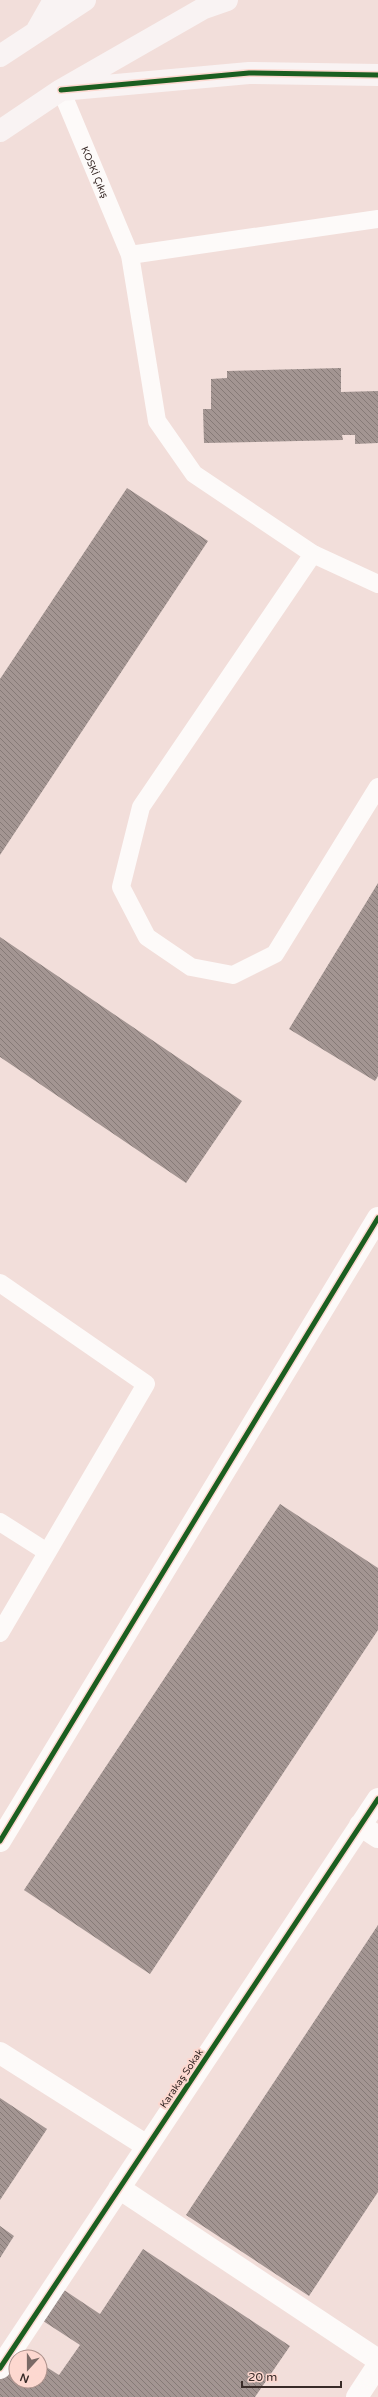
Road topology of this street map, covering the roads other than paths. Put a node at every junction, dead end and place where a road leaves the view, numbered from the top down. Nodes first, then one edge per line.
1 (54, 0) edge
2 (85, 0) edge
3 (228, 0) edge
4 (34, 35) junction
5 (0, 56) edge
6 (378, 75) edge
7 (61, 90) junction
8 (0, 131) edge
9 (378, 219) edge
10 (130, 254) junction
11 (313, 554) junction
12 (378, 584) edge
13 (378, 787) edge
14 (378, 1218) edge
15 (0, 1283) edge
16 (0, 1522) edge
17 (47, 1552) junction
18 (0, 1633) edge
19 (378, 1799) edge
20 (360, 1825) junction
21 (378, 1837) edge
22 (0, 1841) edge
23 (0, 2053) edge
24 (147, 2146) junction
25 (119, 2188) junction
26 (378, 2360) edge
27 (378, 2365) edge
28 (0, 2368) edge
29 (357, 2397) edge

1 - 4 street
2 - 4 street
3 - 7 street
4 - 5 street
6 - 7 street
7 - 8 street
7 - 10 lane, KOSKİ Çıkış
9 - 10 lane
10 - 11 lane, KOSKİ Çıkış
11 - 12 lane, KOSKİ Çıkış
11 - 13 lane
14 - 22 street
15 - 17 lane
16 - 17 lane
17 - 18 lane
19 - 20 street, Karakaş Sokak
20 - 21 street
20 - 24 street, Karakaş Sokak
23 - 24 street
24 - 25 street, Karakaş Sokak
25 - 26 street
25 - 28 street, Karakaş Sokak
27 - 29 street

